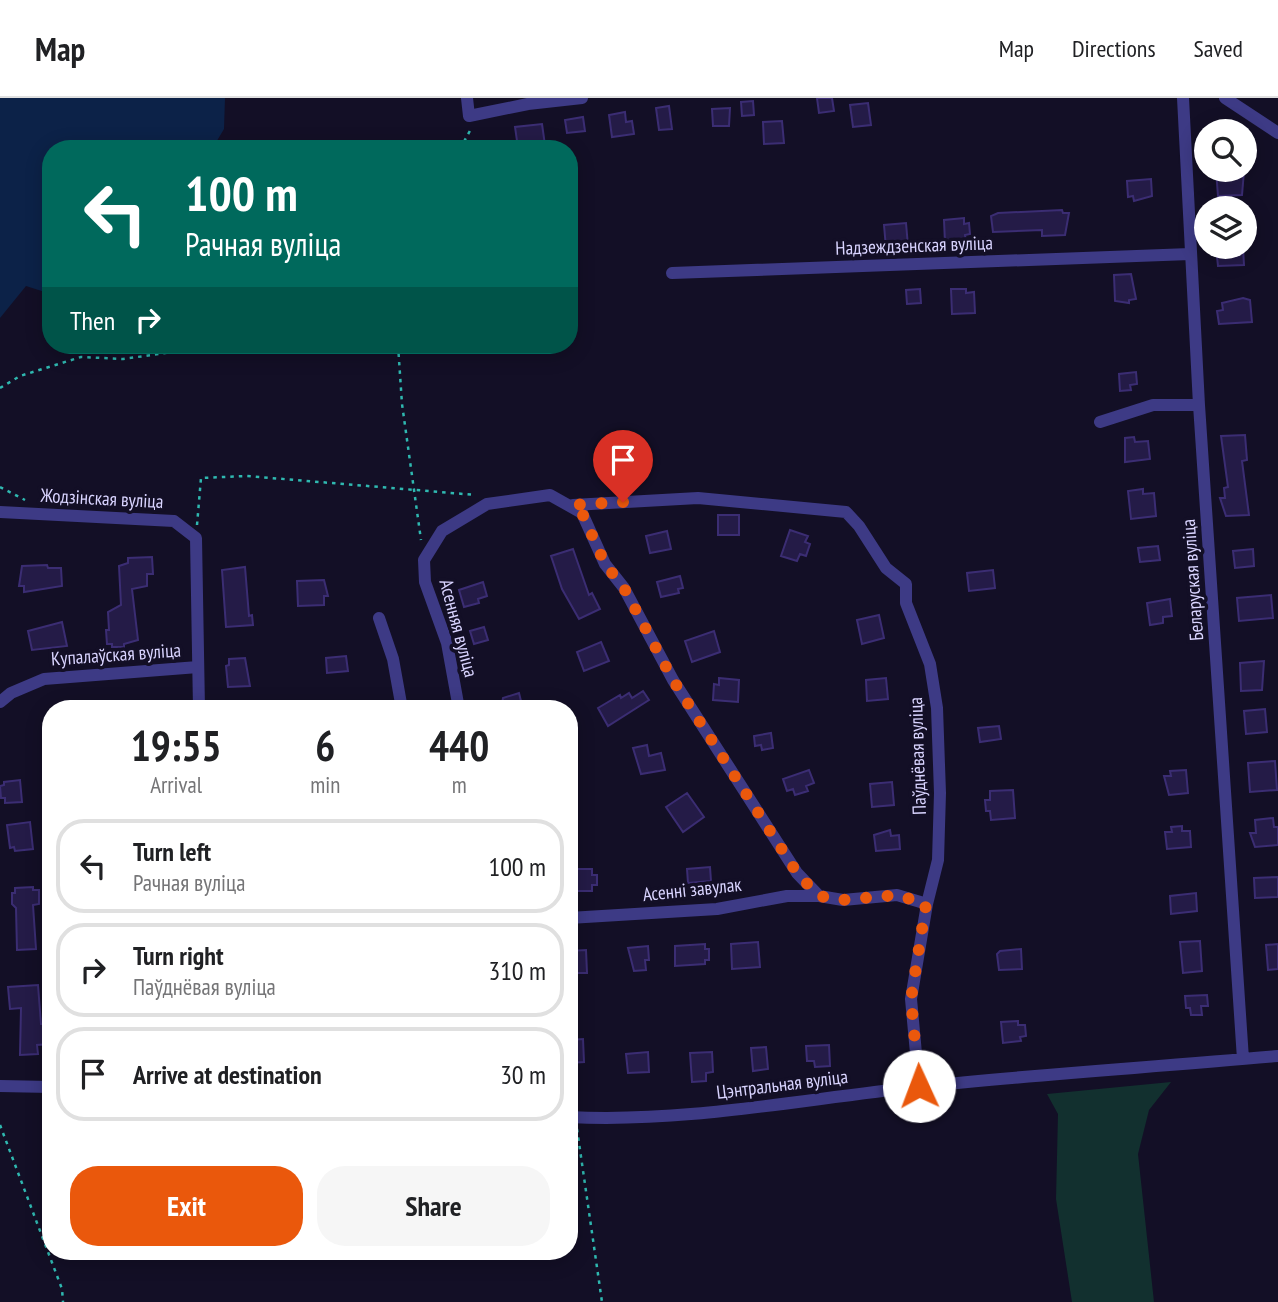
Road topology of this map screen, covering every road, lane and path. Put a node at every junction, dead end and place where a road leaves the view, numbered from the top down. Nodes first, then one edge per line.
1 (467, 98) edge
2 (582, 98) edge
3 (1183, 98) edge
4 (1224, 98) edge
5 (528, 101) edge
6 (474, 115) junction
7 (1278, 133) edge
8 (464, 140) edge
9 (1191, 254) junction
10 (672, 273) dead end
11 (159, 354) edge
12 (399, 354) edge
13 (0, 388) edge
14 (1193, 405) junction
15 (1100, 422) dead end
16 (414, 490) junction
17 (485, 500) junction
18 (573, 505) junction
19 (0, 512) edge
20 (196, 538) junction
21 (424, 560) junction
22 (379, 618) dead end
23 (198, 667) junction
24 (199, 700) edge
25 (400, 700) edge
26 (457, 700) edge
27 (0, 702) edge
28 (819, 896) junction
29 (926, 904) junction
30 (578, 917) edge
31 (1278, 1056) edge
32 (1243, 1059) junction
33 (0, 1086) edge
34 (919, 1086) junction
35 (42, 1087) edge
36 (578, 1118) edge
37 (0, 1125) edge
38 (578, 1155) edge
39 (42, 1236) edge
40 (51, 1260) edge
41 (63, 1302) edge
42 (602, 1302) edge

1 - 6 street
2 - 5 street
3 - 9 street, Беларуская вуліца
4 - 7 street
5 - 6 street
6 - 8 path
9 - 10 street, Надзеждзенская вуліца
9 - 14 street, Беларуская вуліца
11 - 13 path
12 - 16 path
14 - 15 street
14 - 32 street, Беларуская вуліца
16 - 17 path
16 - 20 path
16 - 21 path
17 - 18 street, Паўднёвая вуліца
17 - 21 street, Асенняя вуліца
18 - 28 street
18 - 29 street, Паўднёвая вуліца
19 - 20 street, Жодзінская вуліца
20 - 23 street
21 - 26 street, Асенняя вуліца
22 - 25 street
23 - 24 street
23 - 27 street, Купалаўская вуліца
28 - 29 street, Асенні завулак
28 - 30 street, Асенні завулак
29 - 34 street, Паўднёвая вуліца
31 - 32 street, Цэнтральная вуліца
32 - 34 street, Цэнтральная вуліца
33 - 35 street
34 - 36 street, Цэнтральная вуліца
37 - 39 path
38 - 42 path
40 - 41 path

